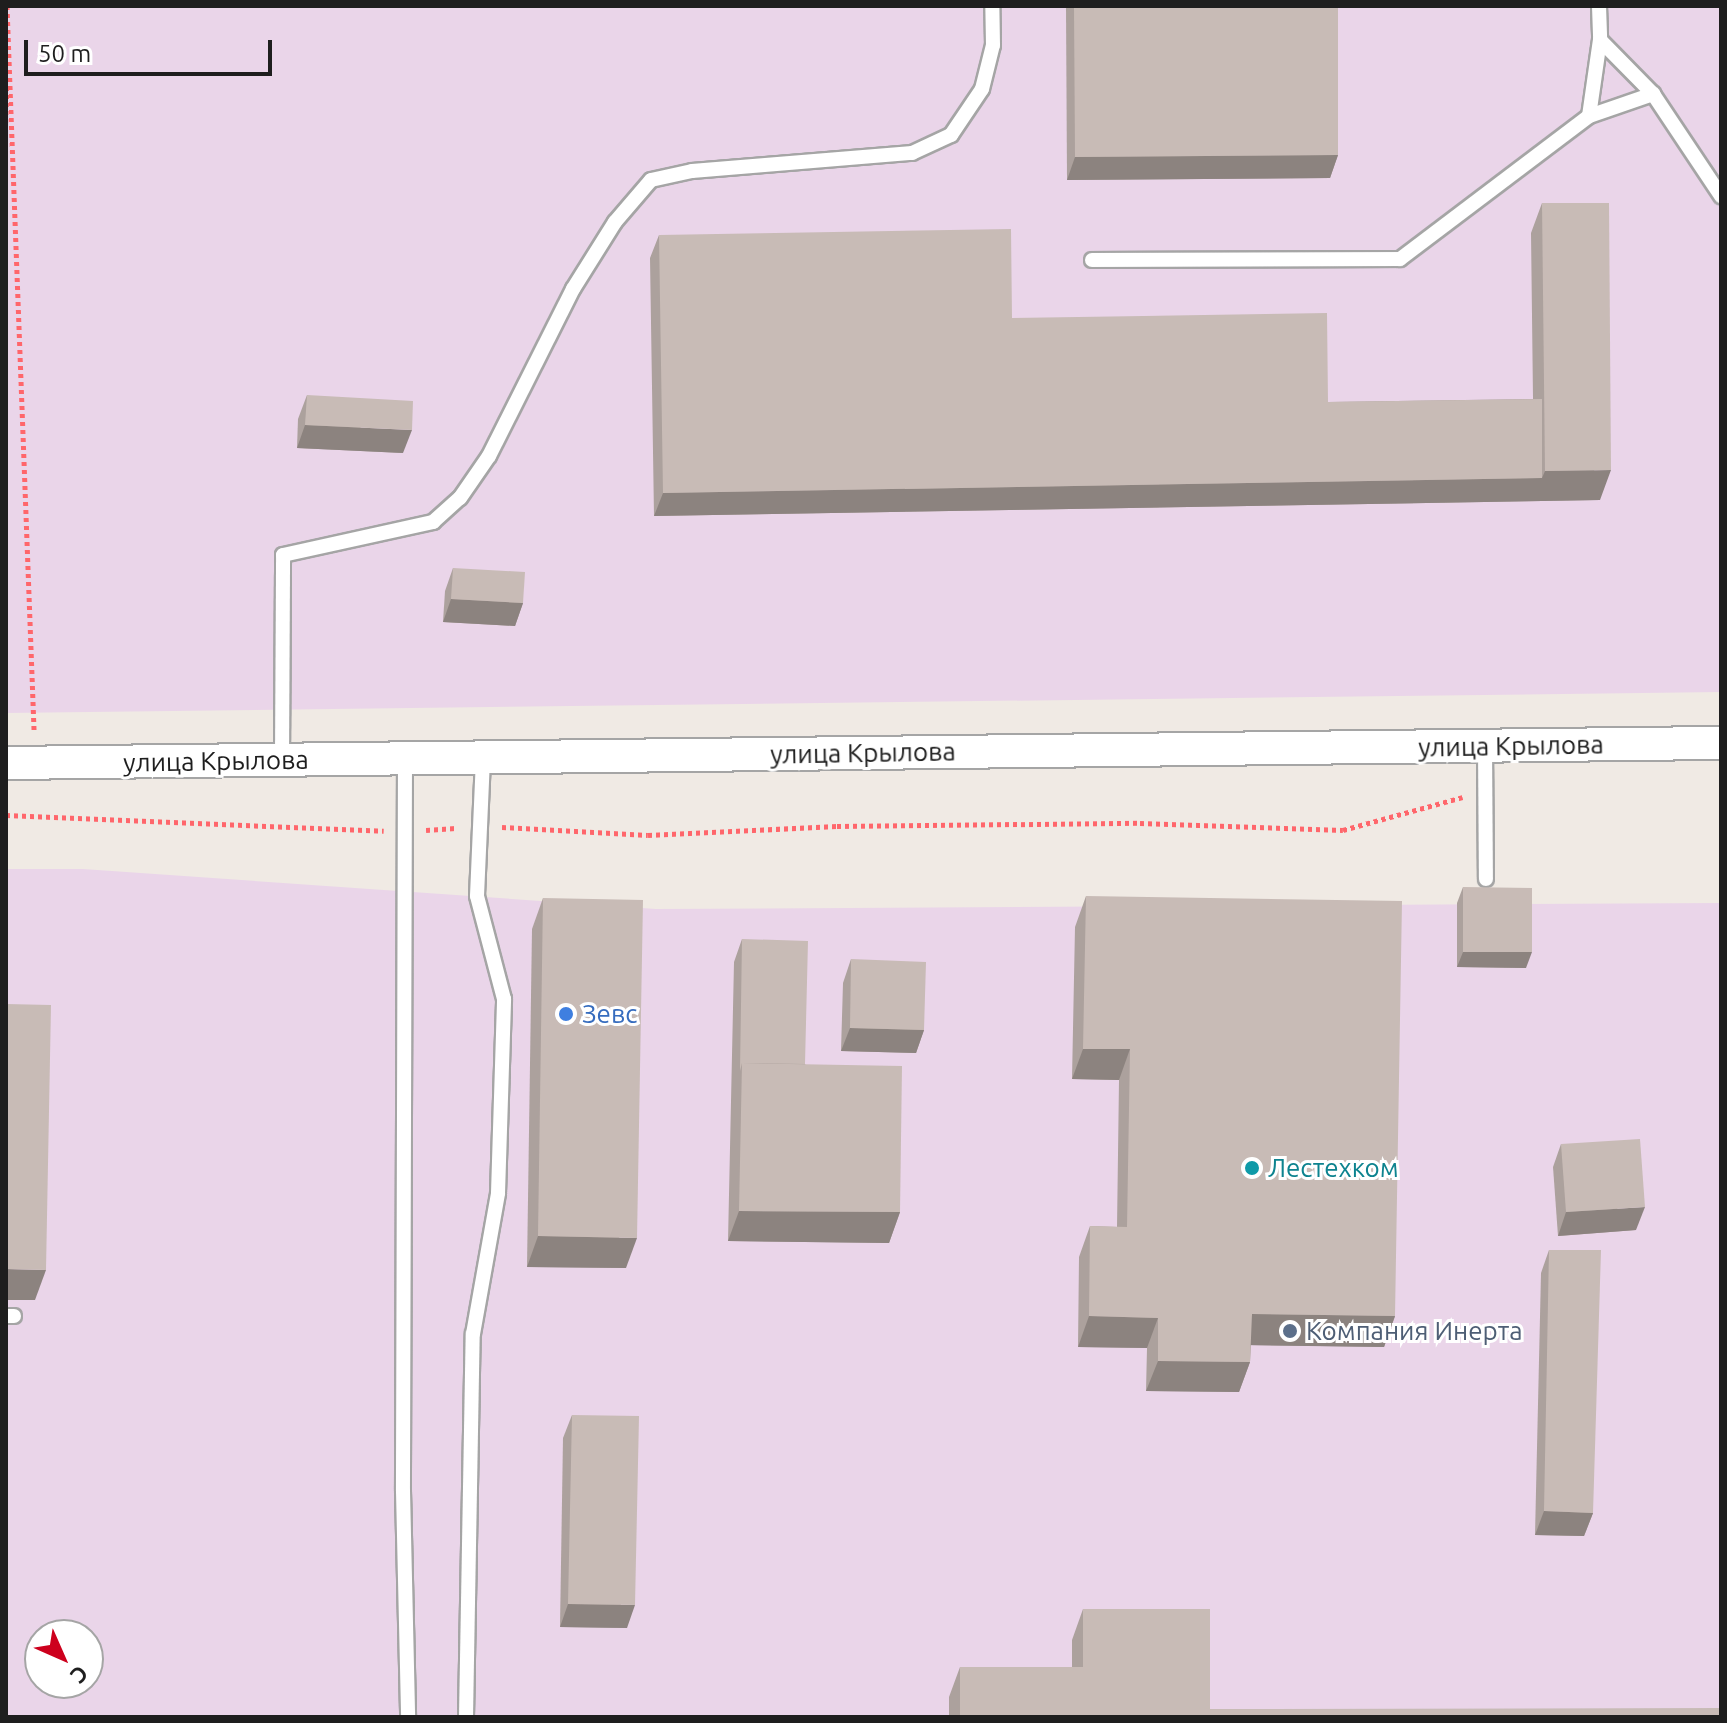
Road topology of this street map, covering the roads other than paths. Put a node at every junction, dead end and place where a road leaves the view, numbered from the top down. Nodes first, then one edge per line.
1 (992, 6) edge
2 (1599, 6) edge
3 (1600, 40) junction
4 (1653, 94) junction
5 (1589, 116) junction
6 (1721, 196) edge
7 (1092, 260) dead end
8 (1721, 743) edge
9 (1485, 746) junction
10 (405, 758) junction
11 (483, 758) junction
12 (282, 760) junction
13 (20, 763) edge
14 (1486, 879) dead end
15 (408, 1717) edge
16 (466, 1717) edge

1 - 12 lane
2 - 3 lane
3 - 4 lane
3 - 5 lane
4 - 5 lane
4 - 6 lane
5 - 7 lane
8 - 9 street, улица Крылова
9 - 11 street, улица Крылова
9 - 14 lane
10 - 11 street, улица Крылова
10 - 12 street, улица Крылова
10 - 15 lane
11 - 16 lane
12 - 13 street, улица Крылова

